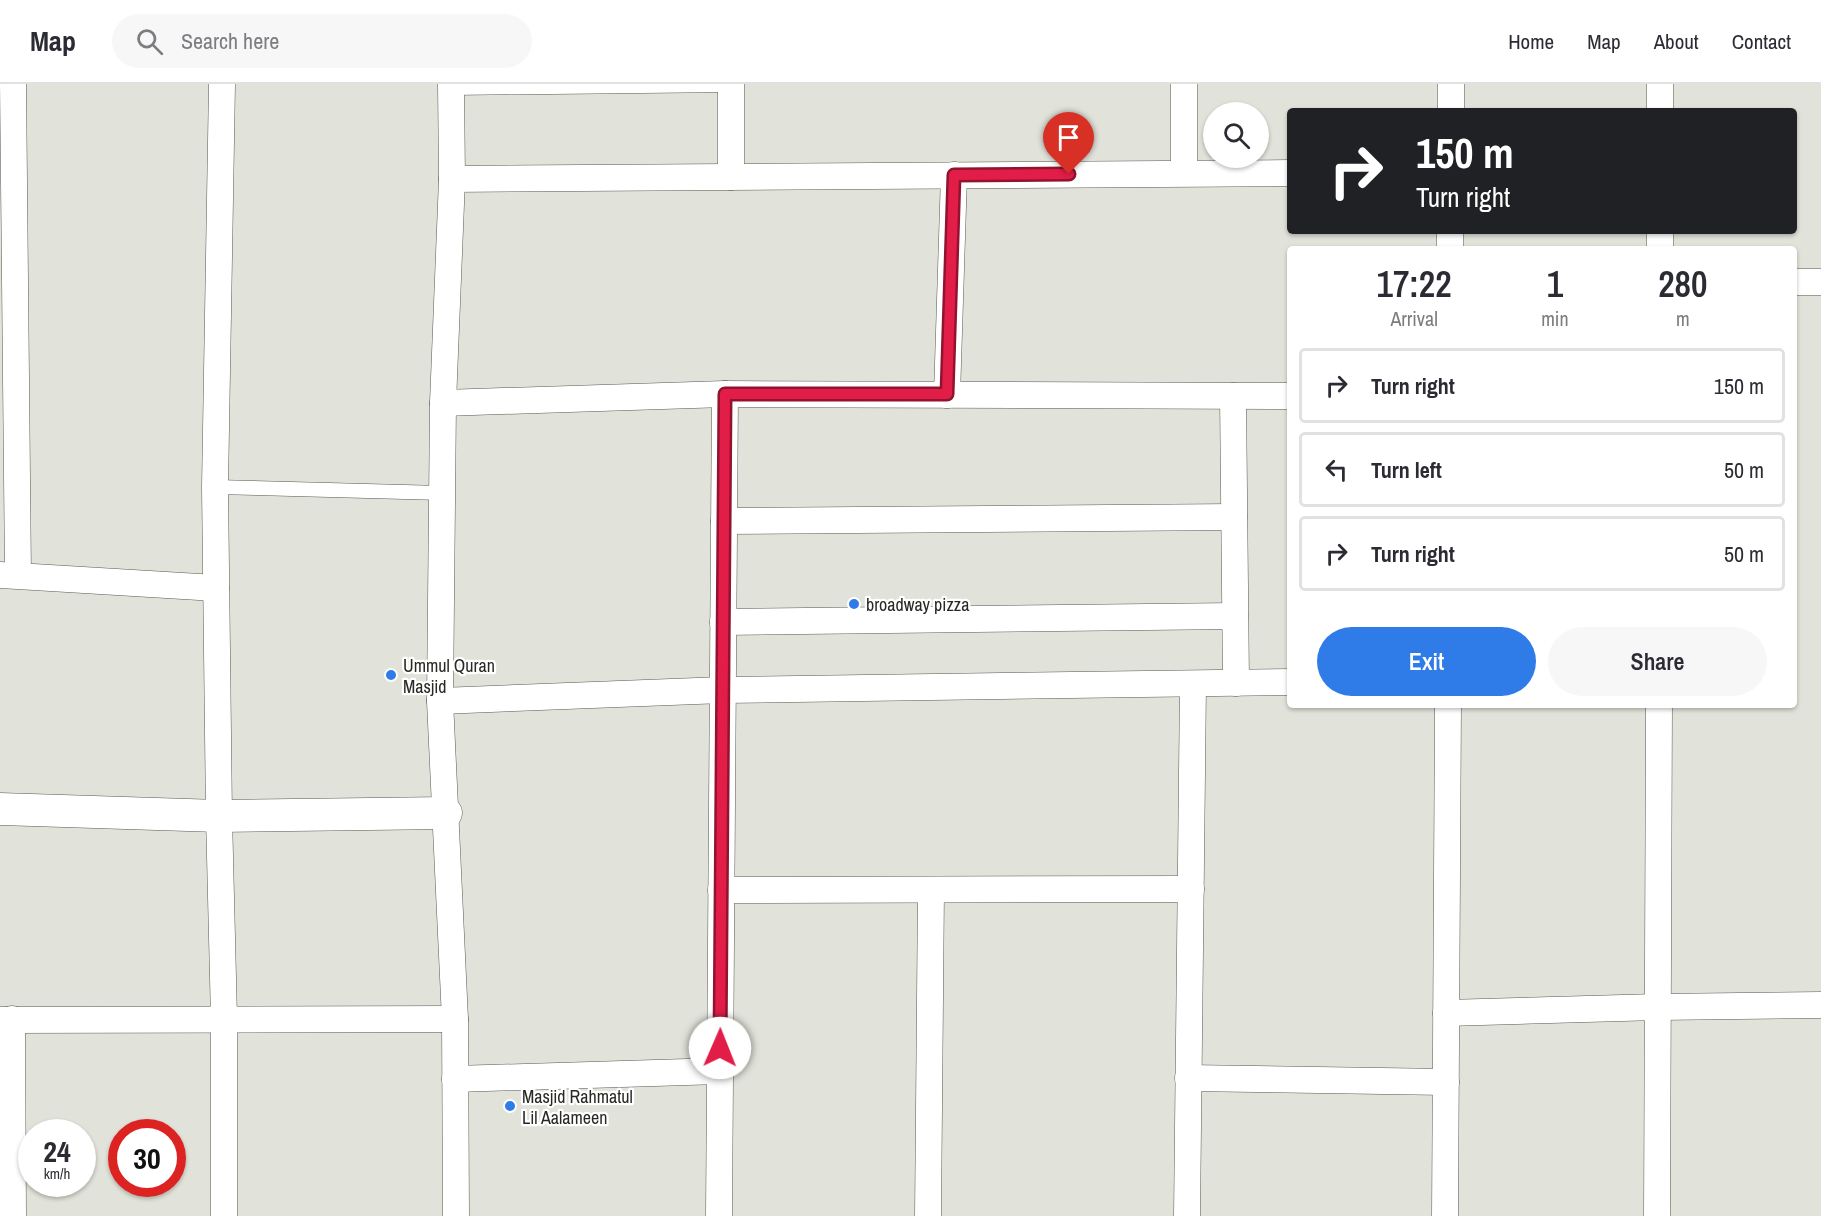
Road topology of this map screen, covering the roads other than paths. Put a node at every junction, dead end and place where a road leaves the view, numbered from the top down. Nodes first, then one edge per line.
1 (13, 84) edge
2 (222, 84) edge
3 (1184, 84) edge
4 (1451, 84) edge
5 (1660, 84) edge
6 (731, 85) edge
7 (451, 86) edge
8 (1451, 108) edge
9 (1660, 108) edge
10 (1184, 173) junction
11 (1287, 173) edge
12 (954, 175) junction
13 (731, 177) junction
14 (452, 179) junction
15 (1797, 282) edge
16 (1821, 282) edge
17 (725, 394) junction
18 (947, 394) junction
19 (1233, 396) junction
20 (1287, 396) edge
21 (443, 403) junction
22 (216, 487) junction
23 (442, 493) junction
24 (1234, 518) junction
25 (724, 521) junction
26 (9, 575) edge
27 (216, 588) junction
28 (1235, 616) junction
29 (723, 622) junction
30 (1287, 682) edge
31 (1236, 683) junction
32 (1193, 684) junction
33 (723, 690) junction
34 (440, 701) junction
35 (1448, 708) edge
36 (1659, 708) edge
37 (0, 809) edge
38 (446, 813) junction
39 (219, 816) junction
40 (1191, 889) junction
41 (721, 890) junction
42 (931, 890) junction
43 (1821, 1005) edge
44 (1658, 1007) junction
45 (1446, 1013) junction
46 (224, 1018) junction
47 (6, 1019) edge
48 (455, 1019) junction
49 (720, 1071) junction
50 (1188, 1078) junction
51 (455, 1079) junction
52 (1446, 1082) junction
53 (13, 1216) edge
54 (224, 1216) edge
55 (456, 1216) edge
56 (719, 1216) edge
57 (928, 1216) edge
58 (1186, 1216) edge
59 (1445, 1216) edge
60 (1657, 1216) edge

1 - 26 street
2 - 22 street
3 - 10 street
4 - 8 street
5 - 9 street
6 - 7 lane
6 - 13 street
7 - 14 street
10 - 11 street
10 - 12 street
12 - 13 street
12 - 18 street
13 - 14 street
14 - 21 street
15 - 16 street
17 - 18 street
17 - 21 street
17 - 25 street
18 - 19 street
19 - 20 street
19 - 24 street
21 - 23 street
22 - 23 lane
22 - 27 street
23 - 34 street
24 - 25 street
24 - 28 street
25 - 29 street
26 - 27 street
27 - 39 street
28 - 29 street
28 - 31 street
29 - 33 street
30 - 31 street
31 - 32 street
32 - 33 street
32 - 40 street
33 - 34 street
33 - 41 street
34 - 38 street
35 - 45 street
36 - 44 street
37 - 39 street
38 - 39 street
38 - 48 street
39 - 46 street
40 - 42 street
40 - 50 street
41 - 42 street
41 - 49 street
42 - 57 street
43 - 44 street
44 - 45 street
44 - 60 street
45 - 52 street
46 - 47 street
46 - 48 street
46 - 54 street
47 - 53 street
48 - 51 street
49 - 51 street
49 - 56 street
50 - 52 street
50 - 58 street
51 - 55 street
52 - 59 street

